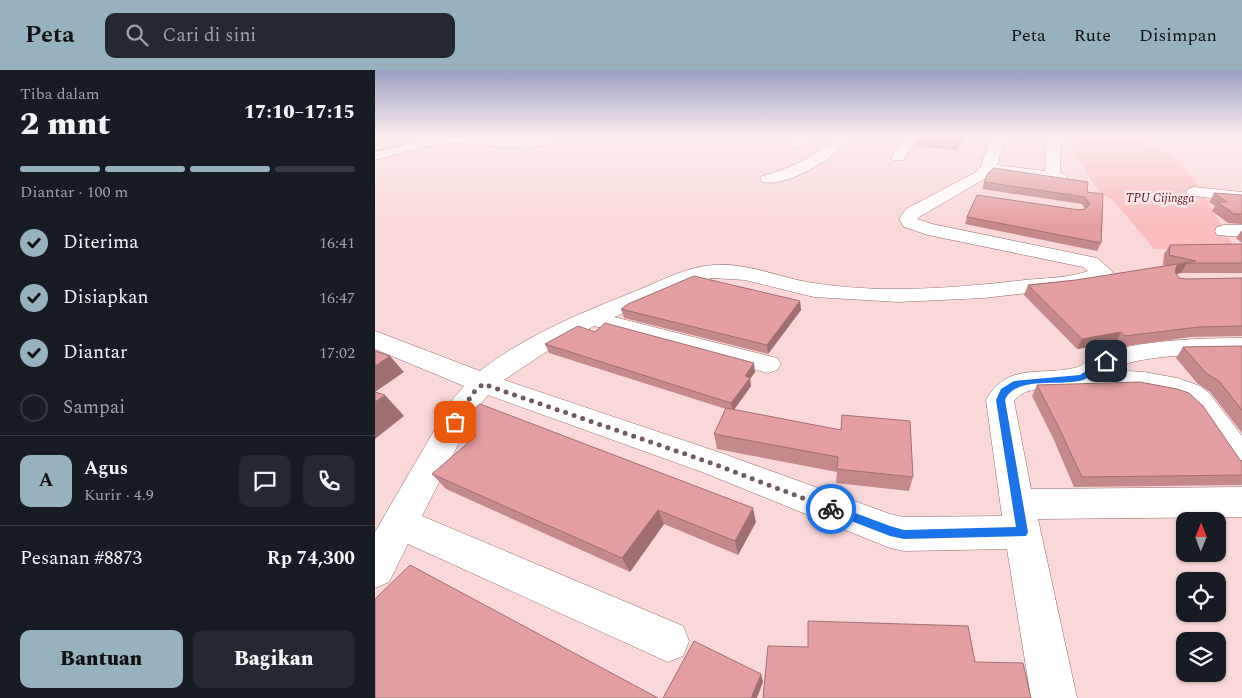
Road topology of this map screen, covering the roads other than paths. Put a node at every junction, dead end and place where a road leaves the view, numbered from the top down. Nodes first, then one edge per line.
1 (809, 166) edge
2 (1056, 166) edge
3 (988, 168) joint
4 (768, 179) dead end
5 (953, 192) junction
6 (1194, 192) dead end
7 (981, 196) edge
8 (1242, 197) edge
9 (591, 318) junction
10 (375, 339) edge
11 (1242, 346) edge
12 (767, 364) dead end
13 (1082, 377) junction
14 (483, 384) junction
15 (1239, 454) edge
16 (1242, 502) edge
17 (1020, 518) junction
18 (401, 523) junction
19 (375, 569) edge
20 (668, 641) dead end
21 (1054, 698) edge

1 - 4 street
2 - 3 street
3 - 5 street
5 - 7 street
5 - 9 street
6 - 8 street
9 - 12 street
9 - 14 street
10 - 14 street
11 - 13 street
13 - 15 street
13 - 17 street
14 - 17 street
14 - 18 street
16 - 17 street
17 - 21 street
18 - 19 street
18 - 20 street

